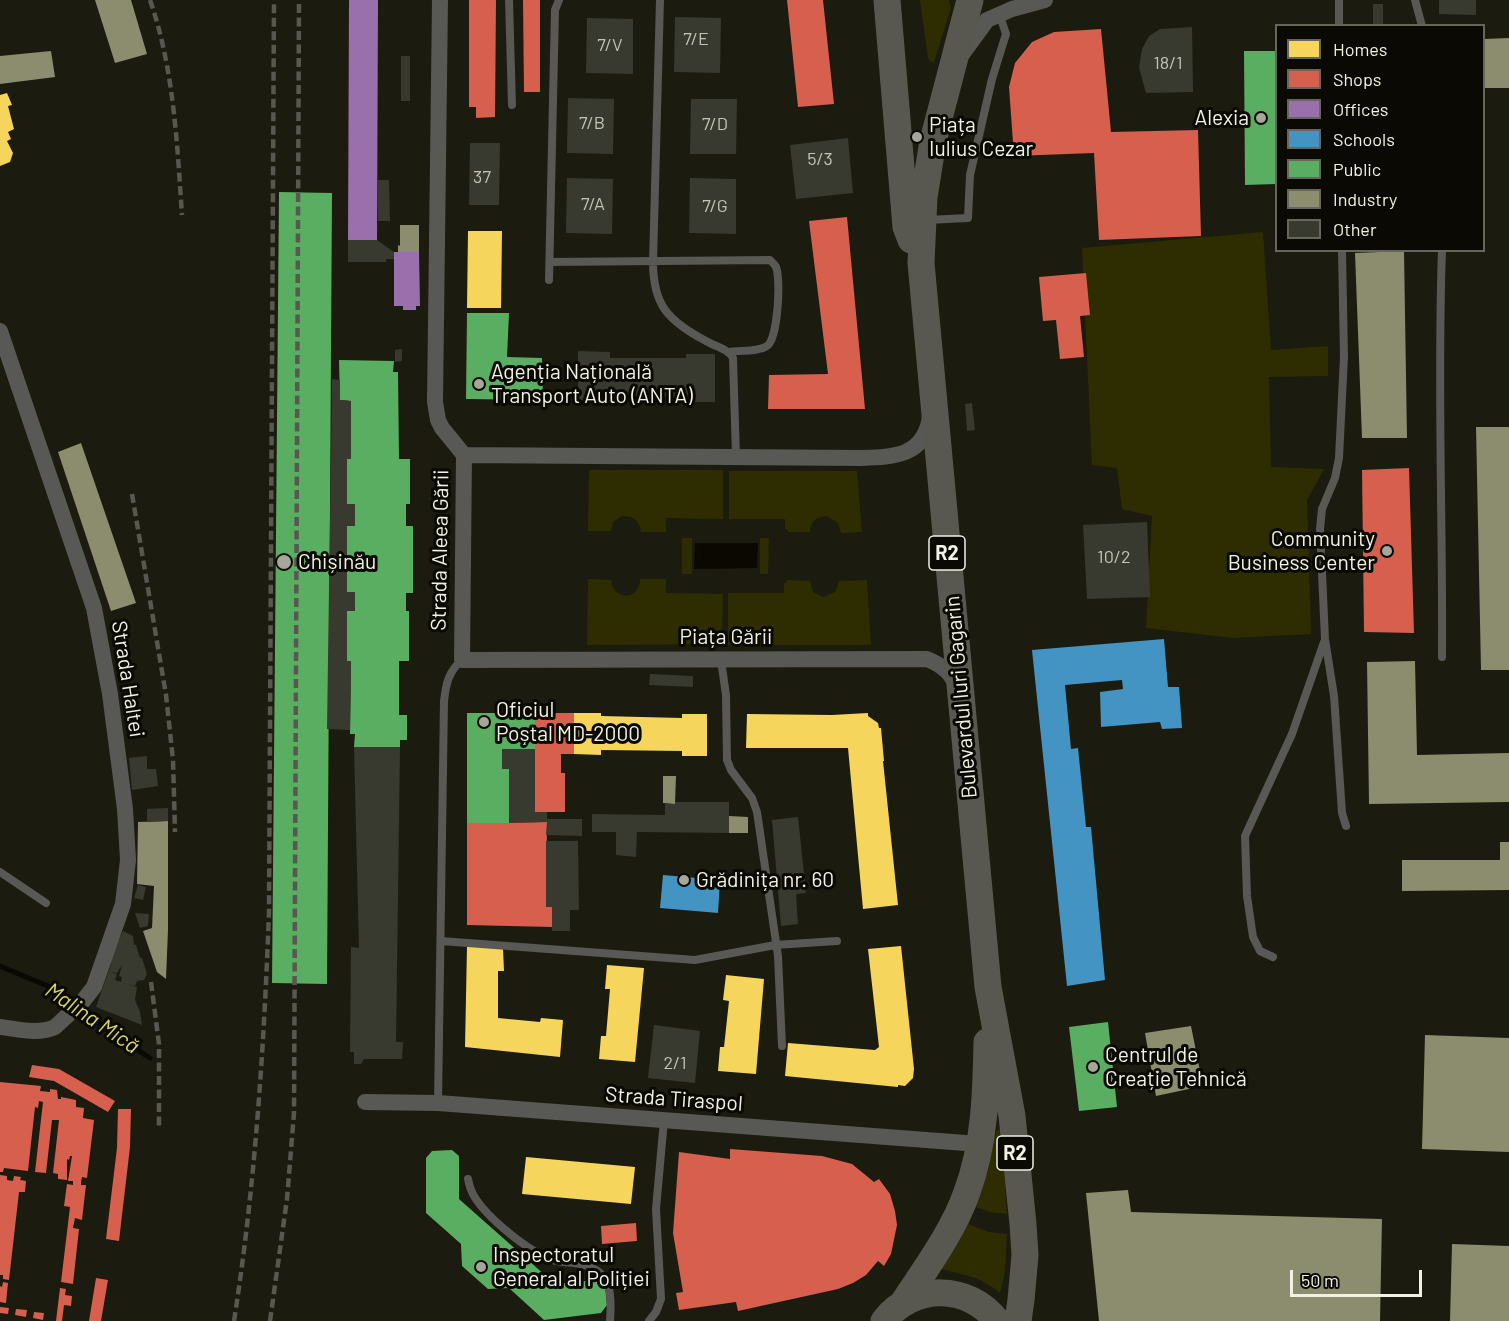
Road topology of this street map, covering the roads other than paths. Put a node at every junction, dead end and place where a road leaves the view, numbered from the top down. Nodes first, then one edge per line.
1 (440, 0) edge
2 (509, 0) edge
3 (559, 0) edge
4 (660, 0) edge
5 (887, 0) edge
6 (970, 0) edge
7 (1045, 0) edge
8 (1339, 0) edge
9 (1415, 0) edge
10 (999, 13) junction
11 (1339, 24) edge
12 (1421, 24) edge
13 (952, 69) junction
14 (512, 105) dead end
15 (923, 220) junction
16 (1342, 252) edge
17 (1442, 252) edge
18 (653, 261) junction
19 (550, 262) junction
20 (921, 263) junction
21 (549, 280) dead end
22 (0, 331) edge
23 (729, 351) junction
24 (933, 399) junction
25 (464, 455) junction
26 (736, 458) junction
27 (1324, 639) junction
28 (1442, 657) dead end
29 (462, 660) junction
30 (722, 660) junction
31 (962, 708) junction
32 (1346, 826) dead end
33 (0, 872) edge
34 (46, 903) dead end
35 (837, 940) dead end
36 (441, 941) junction
37 (775, 945) junction
38 (1273, 957) dead end
39 (988, 987) junction
40 (0, 1027) edge
41 (782, 1046) dead end
42 (365, 1102) dead end
43 (438, 1103) junction
44 (664, 1120) junction
45 (979, 1144) junction
46 (468, 1179) dead end
47 (886, 1316) edge
48 (610, 1321) edge
49 (649, 1321) edge
50 (997, 1321) edge
51 (1018, 1321) edge

1 - 25 street, Strada Aleea Gării
2 - 14 lane
3 - 19 lane
4 - 18 lane
5 - 20 main road, Bulevardul Iuri Gagarin / R2
6 - 13 main road, Bulevardul Iuri Gagarin / R2
7 - 10 street
8 - 11 lane
9 - 12 lane
10 - 13 street
10 - 15 lane
13 - 15 main road, Bulevardul Iuri Gagarin / R2
15 - 20 main road, Bulevardul Iuri Gagarin / R2
16 - 27 lane
17 - 28 lane
18 - 19 lane
18 - 23 lane
18 - 23 lane
19 - 21 lane
20 - 24 main road, Bulevardul Iuri Gagarin / R2
22 - 40 street, Strada Haltei
23 - 26 lane
24 - 26 street
24 - 31 main road, Bulevardul Iuri Gagarin / R2
25 - 26 street
25 - 29 street, Strada Aleea Gării
27 - 32 lane
27 - 38 lane
29 - 30 street, Piața Gării
29 - 36 lane, Strada Aleea Gării
30 - 31 street, Piața Gării
30 - 37 lane
31 - 39 main road, Bulevardul Iuri Gagarin / R2
33 - 34 lane
35 - 37 lane
36 - 37 lane
36 - 43 lane, Strada Aleea Gării
37 - 41 lane
39 - 45 main road, Bulevardul Iuri Gagarin / R2
39 - 51 main road, Bulevardul Iuri Gagarin / R2
42 - 43 street, Strada Tiraspol
43 - 44 street, Strada Tiraspol
44 - 45 street, Strada Tiraspol
44 - 49 lane
45 - 47 main road, Bulevardul Iuri Gagarin / R2
46 - 48 lane
47 - 50 main road

